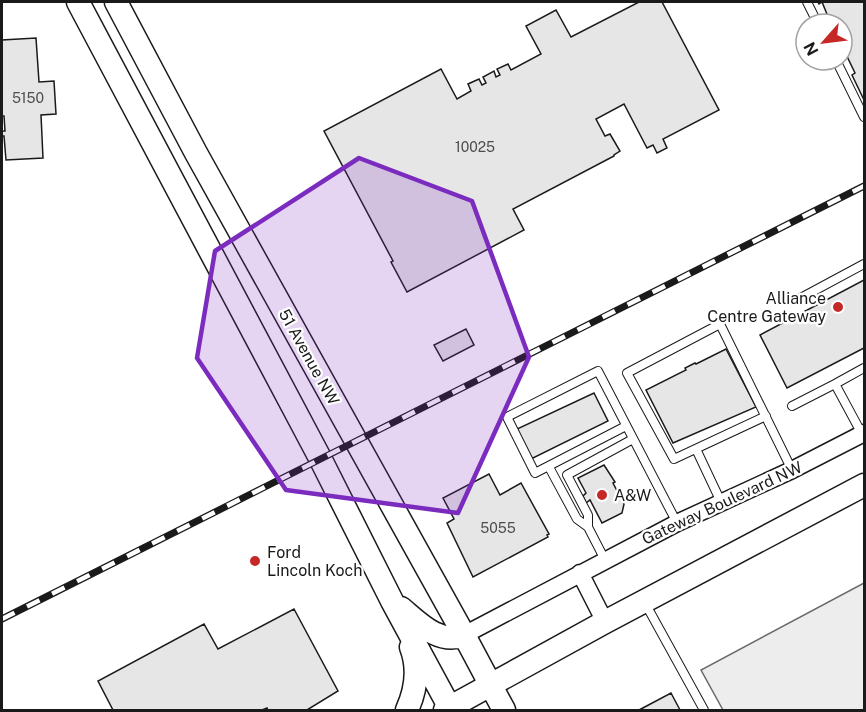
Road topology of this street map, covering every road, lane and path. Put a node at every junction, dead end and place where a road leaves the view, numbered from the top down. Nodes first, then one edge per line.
1 (78, 2) edge
2 (116, 2) edge
3 (842, 72) edge
4 (864, 117) edge
5 (864, 264) edge
6 (797, 300) dead end
7 (864, 368) edge
8 (835, 384) junction
9 (792, 406) dead end
10 (766, 416) junction
11 (626, 426) junction
12 (863, 434) edge
13 (633, 439) junction
14 (696, 450) junction
15 (549, 466) junction
16 (792, 470) junction
17 (864, 485) edge
18 (721, 502) junction
19 (677, 523) junction
20 (588, 527) junction
21 (605, 560) junction
22 (580, 573) junction
23 (392, 601) junction
24 (645, 601) junction
25 (605, 622) junction
26 (464, 635) junction
27 (491, 685) junction
28 (448, 710) edge
29 (407, 711) edge
30 (504, 711) edge
31 (704, 711) edge

1 - 23 main road
2 - 26 main road, 51 Avenue NW
3 - 4 lane
5 - 6 lane
7 - 8 lane
8 - 9 lane
8 - 12 lane
10 - 14 lane
10 - 14 lane
10 - 16 lane
11 - 13 lane
11 - 15 lane
11 - 15 lane
12 - 16 street, Gateway Boulevard NW
13 - 19 lane
13 - 20 lane
14 - 18 lane
15 - 20 lane
16 - 18 street, Gateway Boulevard NW
17 - 24 main road
18 - 19 street, Gateway Boulevard NW
19 - 21 street, Gateway Boulevard NW
20 - 21 lane
21 - 22 street, Gateway Boulevard NW
22 - 25 street
22 - 26 street, Gateway Boulevard NW
23 - 26 main road
23 - 28 main road
23 - 29 main road
24 - 25 main road
24 - 31 lane
25 - 27 main road
26 - 27 main road, 51 Avenue NW
27 - 28 main road
27 - 30 main road, 51 Avenue NW

